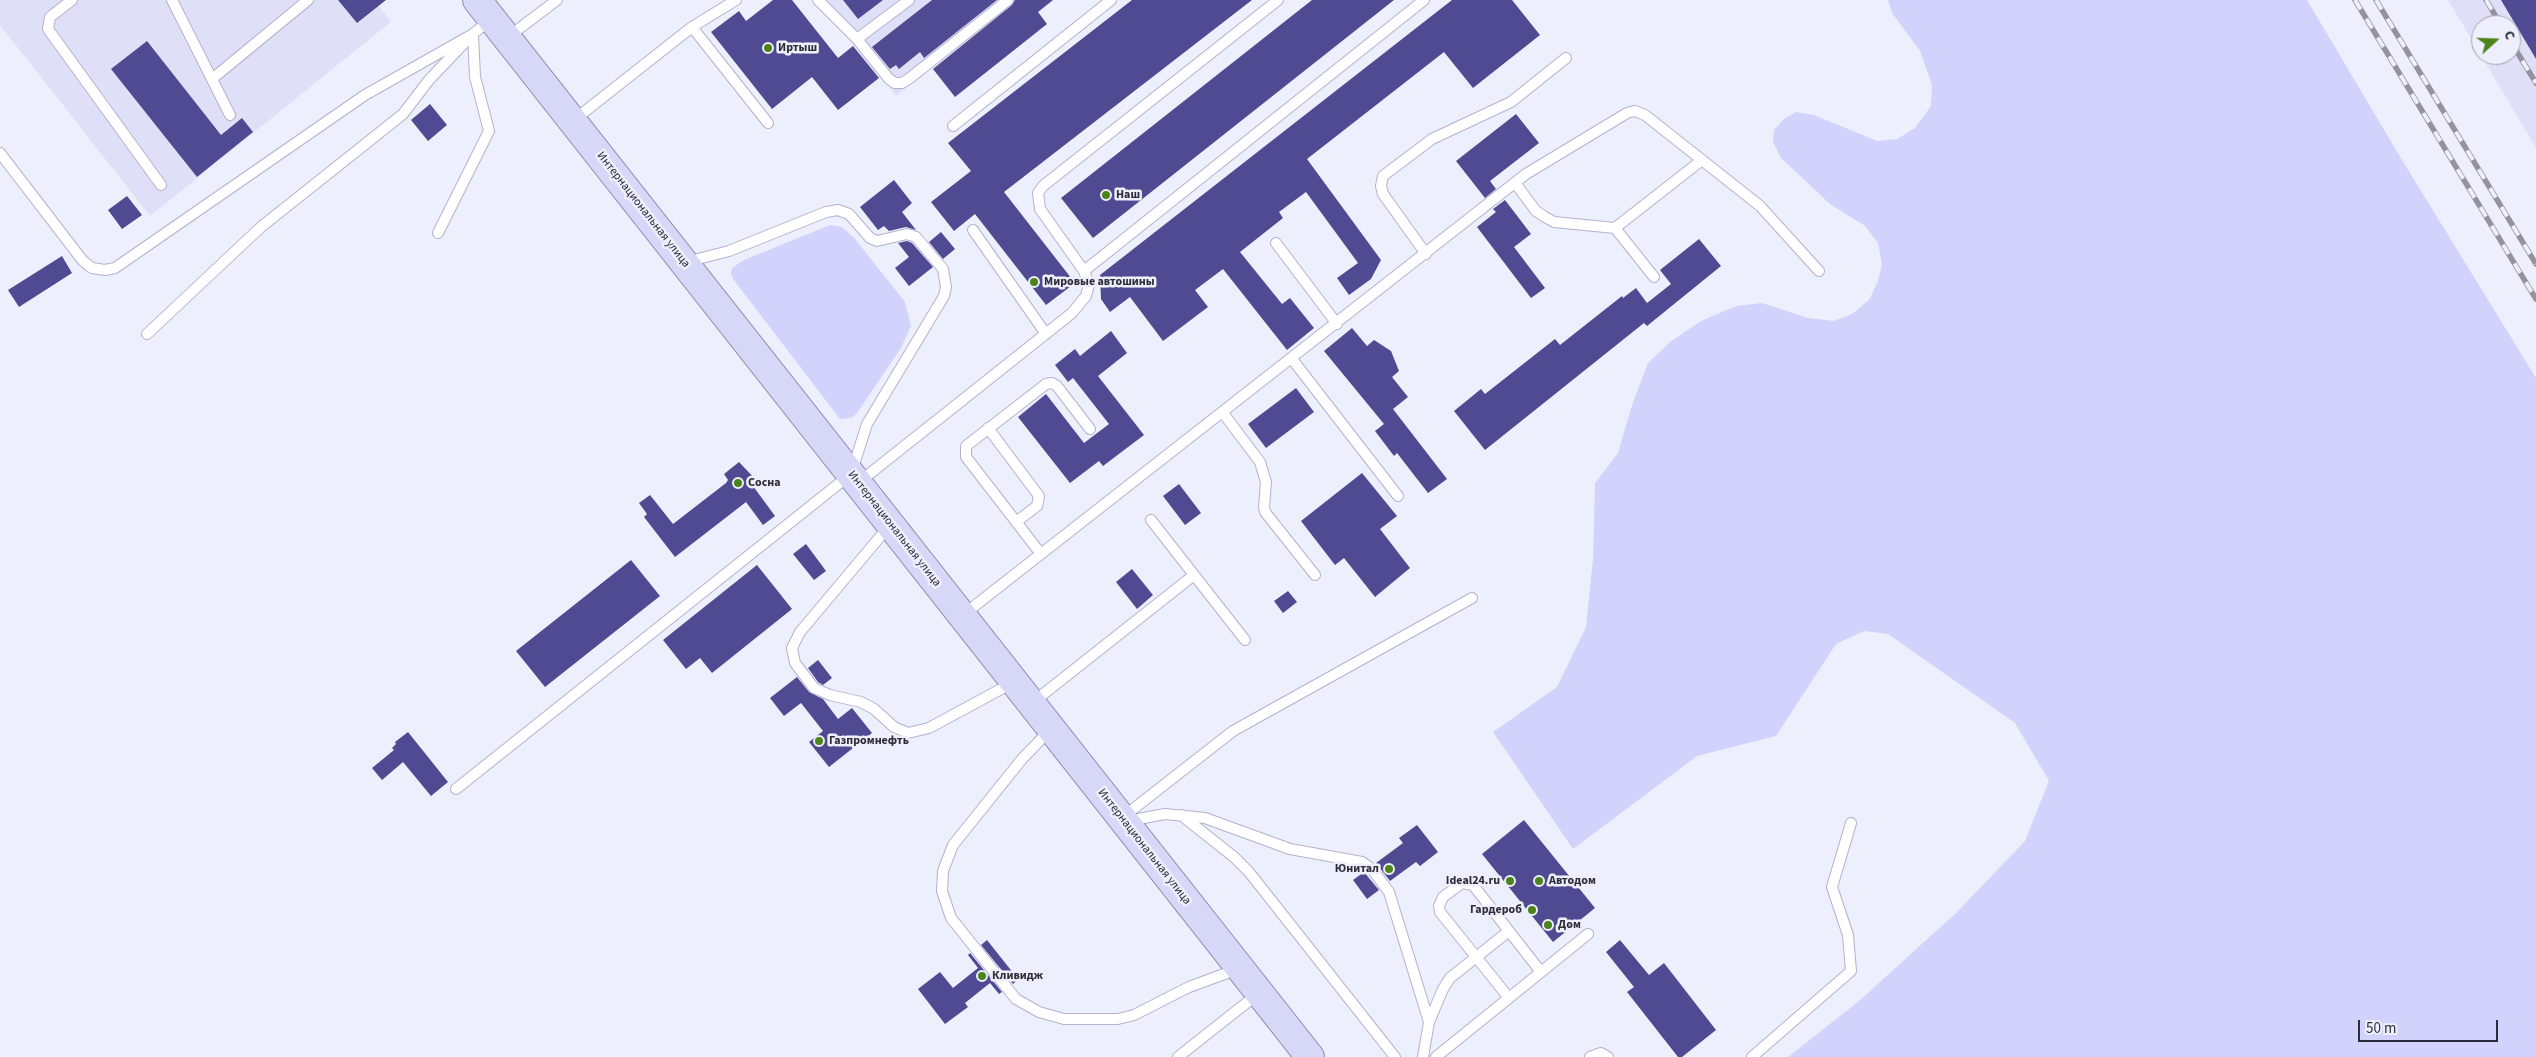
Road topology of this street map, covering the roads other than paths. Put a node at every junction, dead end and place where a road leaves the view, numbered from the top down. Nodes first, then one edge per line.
1 (72, 0) edge
2 (172, 0) edge
3 (308, 0) edge
4 (557, 0) edge
5 (736, 0) edge
6 (818, 0) edge
7 (909, 0) edge
8 (1008, 0) edge
9 (1111, 0) edge
10 (1278, 0) edge
11 (1424, 0) edge
12 (487, 23) edge
13 (692, 27) junction
14 (857, 39) junction
15 (1566, 58) dead end
16 (212, 79) junction
17 (230, 115) dead end
18 (573, 120) junction
19 (768, 123) dead end
20 (953, 126) dead end
21 (0, 153) edge
22 (1702, 160) junction
23 (1515, 183) junction
24 (161, 185) dead end
25 (1615, 228) junction
26 (973, 230) dead end
27 (438, 233) dead end
28 (1276, 243) dead end
29 (1426, 254) junction
30 (685, 262) junction
31 (1084, 271) junction
32 (1819, 271) dead end
33 (1654, 277) dead end
34 (1337, 324) junction
35 (147, 334) dead end
36 (1046, 334) junction
37 (1292, 359) junction
38 (1223, 413) junction
39 (988, 428) junction
40 (1090, 429) dead end
41 (855, 479) junction
42 (1398, 496) dead end
43 (1152, 520) dead end
44 (1016, 522) junction
45 (890, 524) junction
46 (1040, 554) junction
47 (1316, 575) dead end
48 (1194, 576) junction
49 (1472, 598) dead end
50 (962, 616) junction
51 (1245, 640) dead end
52 (1014, 682) junction
53 (1031, 704) junction
54 (1050, 729) junction
55 (456, 789) dead end
56 (1180, 814) junction
57 (1123, 820) junction
58 (1851, 823) dead end
59 (1509, 931) junction
60 (1588, 934) dead end
61 (1476, 957) junction
62 (1241, 968) junction
63 (1541, 972) junction
64 (1260, 992) junction
65 (1509, 998) junction
66 (1429, 1022) junction
67 (1178, 1057) edge
68 (1310, 1057) edge
69 (1394, 1057) edge
70 (1423, 1057) edge
71 (1436, 1057) edge
72 (1590, 1057) edge
73 (1608, 1057) edge
74 (1752, 1057) edge

1 - 24 lane
2 - 16 lane
3 - 16 lane
4 - 12 lane
5 - 13 lane
6 - 14 lane
7 - 14 lane
8 - 14 lane
9 - 20 lane
10 - 31 lane
11 - 31 lane
12 - 18 main road, Интернациональная улица
12 - 21 lane
12 - 27 lane
12 - 35 lane
13 - 18 lane
13 - 19 lane
15 - 29 lane
16 - 17 lane
18 - 30 main road, Интернациональная улица
22 - 23 lane
22 - 25 lane
22 - 32 lane
23 - 25 lane
23 - 29 lane
25 - 33 lane
26 - 36 lane
28 - 34 lane
29 - 34 lane
30 - 41 main road, Интернациональная улица
30 - 41 lane
31 - 36 lane
34 - 37 lane
36 - 41 lane
37 - 38 lane
37 - 42 lane
38 - 46 lane
38 - 47 lane
39 - 40 lane
39 - 44 lane
39 - 44 lane
41 - 45 main road, Интернациональная улица
41 - 55 lane
43 - 48 lane
44 - 46 lane
45 - 50 main road, Интернациональная улица
45 - 52 lane
46 - 50 lane
48 - 51 lane
48 - 53 lane
49 - 57 lane
50 - 52 main road, Интернациональная улица
52 - 53 main road, Интернациональная улица
53 - 54 main road, Интернациональная улица
54 - 57 main road, Интернациональная улица
54 - 62 lane
56 - 57 lane
56 - 66 lane
56 - 69 lane
57 - 62 main road, Интернациональная улица
58 - 74 lane
59 - 61 lane
59 - 61 lane
59 - 63 lane
60 - 63 lane
61 - 65 lane
61 - 66 lane
62 - 64 main road, Интернациональная улица
63 - 65 lane
64 - 67 lane
64 - 68 main road, Интернациональная улица
65 - 71 lane
66 - 70 lane
72 - 73 lane

